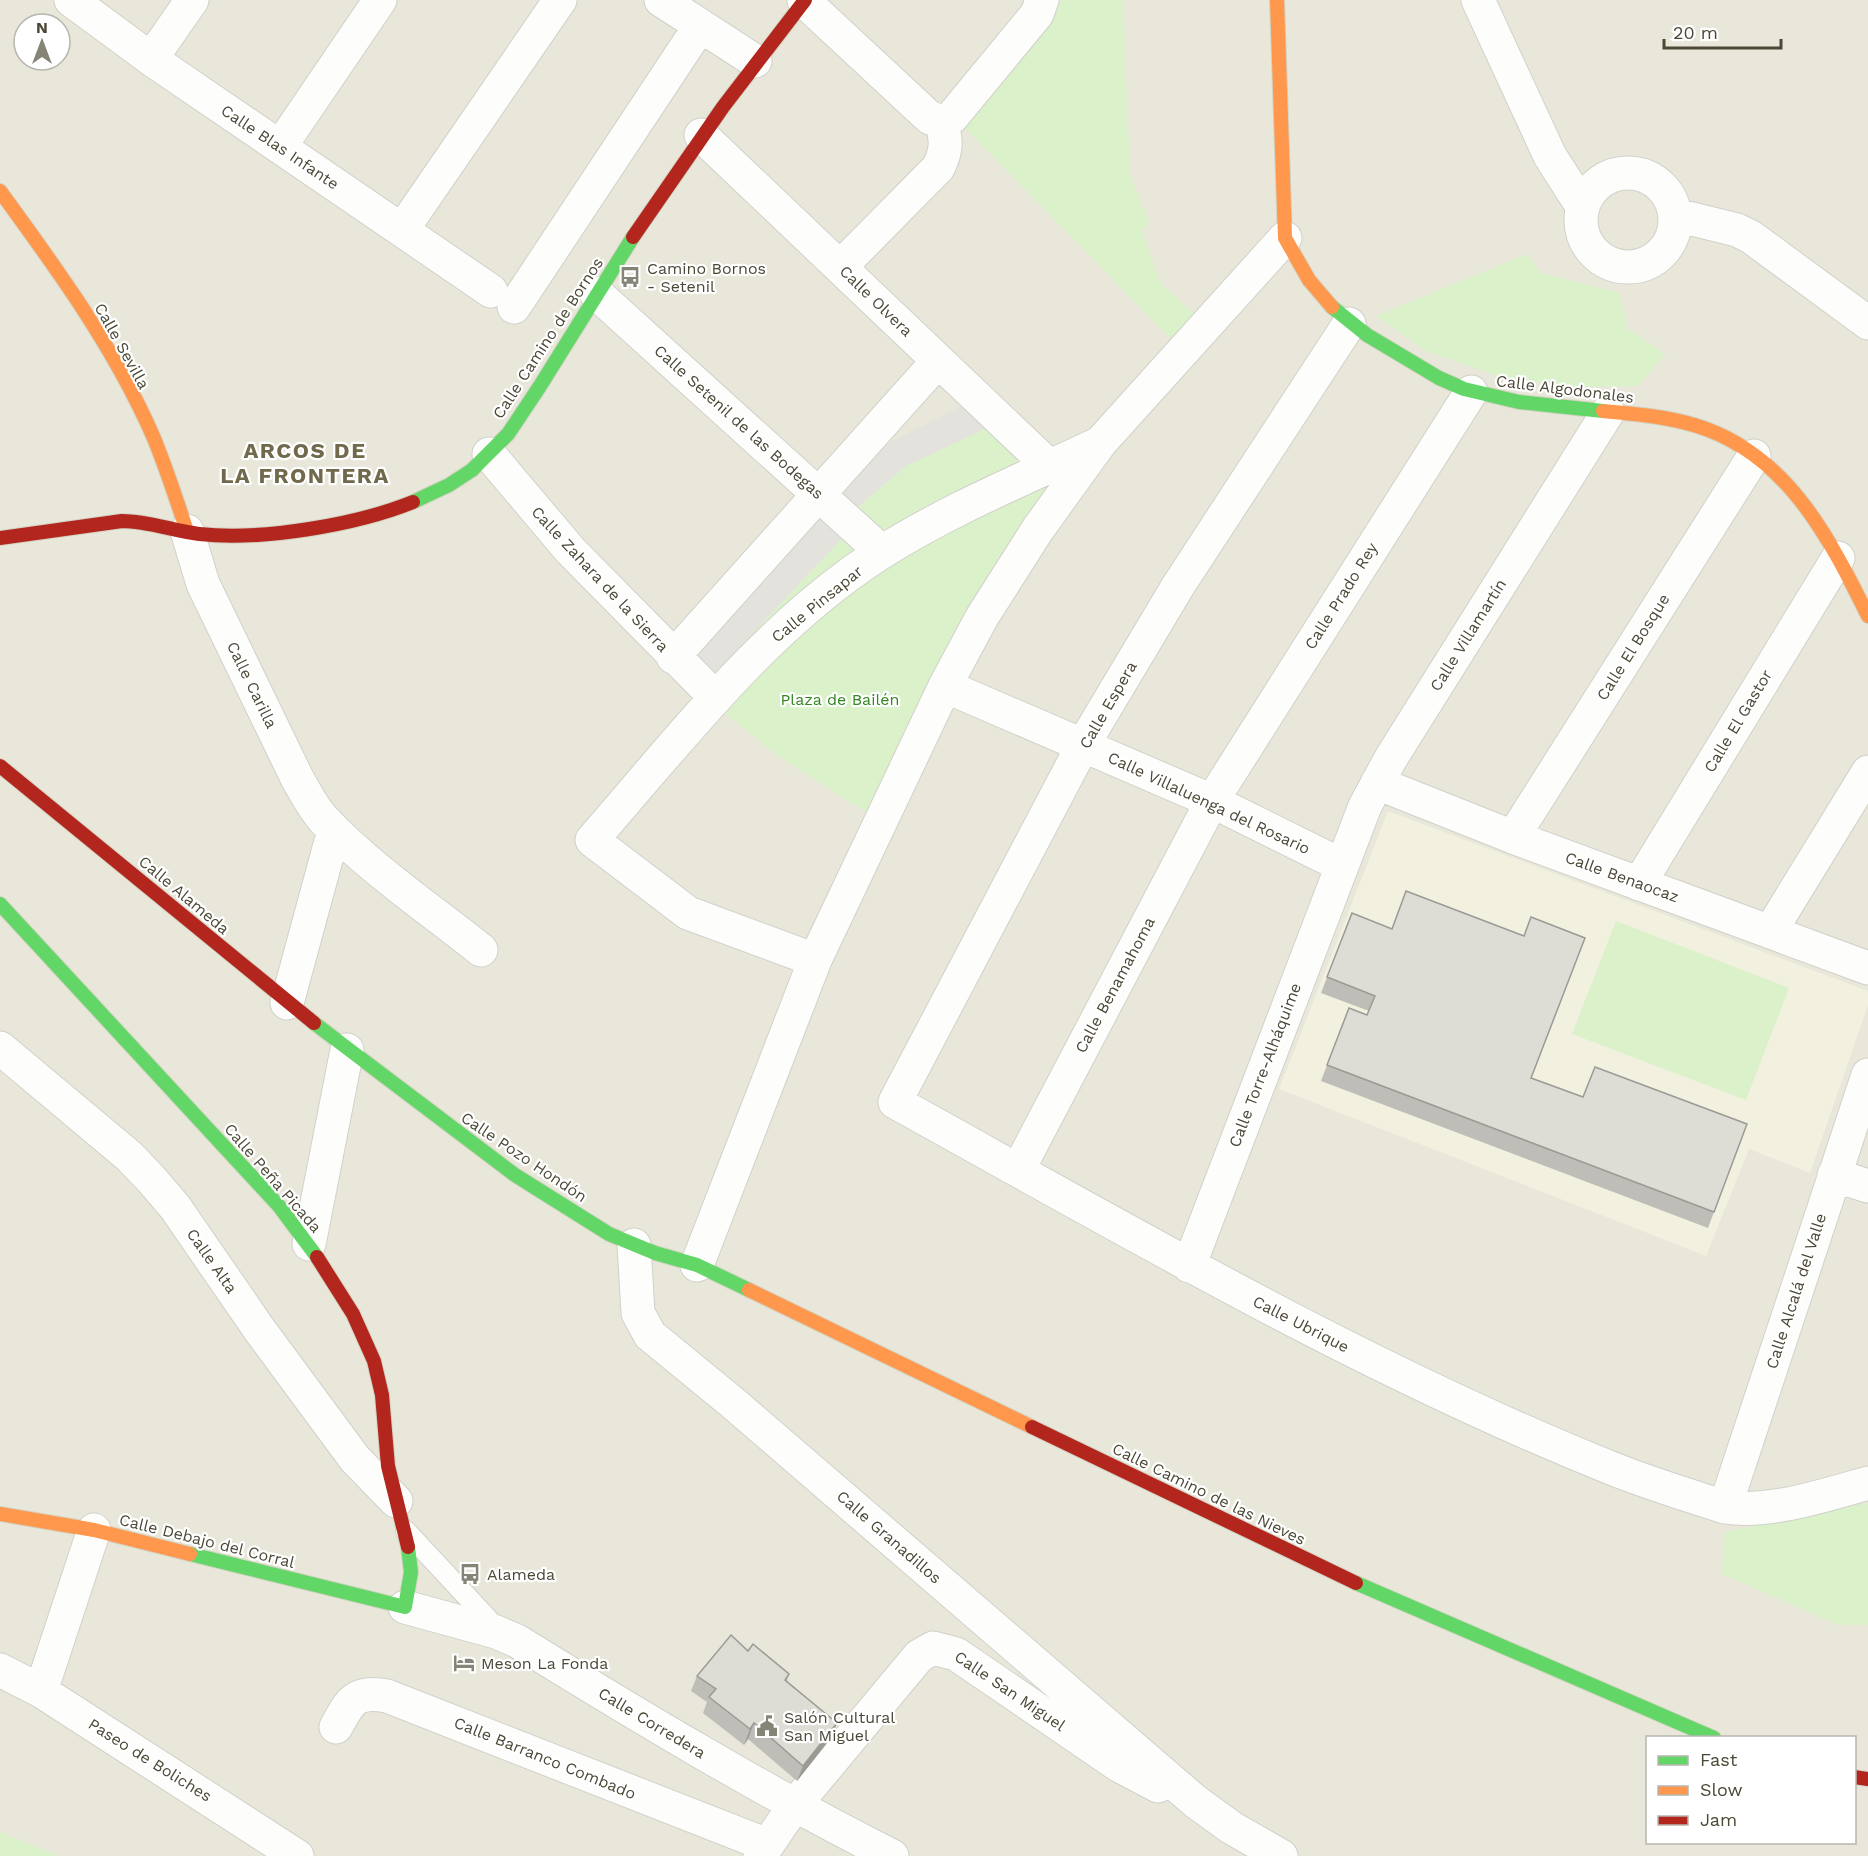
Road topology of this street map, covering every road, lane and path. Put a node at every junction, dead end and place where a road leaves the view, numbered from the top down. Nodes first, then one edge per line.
1 (71, 0) edge
2 (192, 0) edge
3 (380, 0) edge
4 (560, 0) edge
5 (661, 0) edge
6 (1042, 0) edge
7 (1277, 0) edge
8 (1478, 0) edge
9 (804, 1) edge
10 (700, 26) junction
11 (151, 59) junction
12 (755, 62) junction
13 (942, 121) junction
14 (701, 135) junction
15 (280, 147) junction
16 (0, 192) edge
17 (1582, 206) junction
18 (1676, 215) junction
19 (402, 230) junction
20 (1285, 238) junction
21 (840, 267) junction
22 (596, 293) junction
23 (1868, 323) edge
24 (1349, 324) junction
25 (938, 361) junction
26 (1471, 392) junction
27 (1608, 412) junction
28 (1100, 443) junction
29 (489, 454) junction
30 (1754, 456) junction
31 (1050, 467) junction
32 (819, 494) junction
33 (187, 531) junction
34 (0, 538) edge
35 (882, 552) junction
36 (1838, 558) junction
37 (1868, 616) edge
38 (673, 657) junction
39 (945, 686) junction
40 (716, 698) junction
41 (1083, 745) junction
42 (0, 766) edge
43 (1868, 772) edge
44 (1377, 783) junction
45 (1212, 801) junction
46 (334, 830) junction
47 (1513, 837) junction
48 (1341, 865) junction
49 (1639, 884) junction
50 (0, 904) edge
51 (1770, 932) junction
52 (481, 950) dead end
53 (814, 960) junction
54 (1868, 968) edge
55 (287, 1003) junction
56 (0, 1048) edge
57 (347, 1050) junction
58 (1868, 1075) edge
59 (895, 1102) joint
60 (1848, 1159) edge
61 (1018, 1170) junction
62 (1868, 1186) edge
63 (309, 1244) junction
64 (634, 1245) junction
65 (697, 1265) junction
66 (1189, 1266) junction
67 (1868, 1483) edge
68 (1725, 1508) junction
69 (0, 1514) edge
70 (400, 1515) junction
71 (94, 1530) junction
72 (405, 1607) junction
73 (502, 1635) junction
74 (0, 1670) edge
75 (41, 1691) junction
76 (336, 1726) dead end
77 (1712, 1736) edge
78 (1196, 1802) junction
79 (794, 1806) junction
80 (1235, 1844) edge
81 (763, 1851) edge
82 (297, 1856) edge
83 (892, 1856) edge
84 (1281, 1856) edge

1 - 11 street, Calle Blas Infante
2 - 11 street
3 - 15 street
4 - 19 street
5 - 10 street
6 - 13 street
7 - 20 street, Calle Algodonales
8 - 17 street
9 - 12 street, Calle Camino de Bornos
9 - 13 street
10 - 12 street
10 - 19 street, Calle Blas Infante
11 - 15 street, Calle Blas Infante
12 - 14 street, Calle Camino de Bornos
13 - 21 street
14 - 21 street, Calle Olvera
14 - 22 street, Calle Camino de Bornos
15 - 19 street, Calle Blas Infante
16 - 33 street, Calle Sevilla
17 - 18 street
17 - 18 street
18 - 23 street
20 - 24 street, Calle Algodonales
20 - 28 street
21 - 25 street, Calle Olvera
22 - 29 street, Calle Camino de Bornos
22 - 32 street, Calle Setenil de las Bodegas
24 - 26 street, Calle Algodonales
24 - 41 street, Calle Espera
25 - 31 street, Calle Olvera
25 - 32 street
26 - 27 street, Calle Algodonales
26 - 45 street, Calle Prado Rey
27 - 30 street, Calle Algodonales
27 - 44 street, Calle Villamartín
28 - 31 street, Calle Pinsapar
28 - 39 street
29 - 33 street, Calle Camino de Bornos
29 - 38 street, Calle Zahara de la Sierra
30 - 36 street, Calle Algodonales
30 - 47 street, Calle El Bosque
31 - 35 street, Calle Pinsapar
32 - 35 street, Calle Setenil de las Bodegas
32 - 38 street
33 - 34 street, Calle Camino de Bornos
33 - 46 street, Calle Carilla
35 - 40 street, Calle Pinsapar
36 - 37 street, Calle Algodonales
36 - 49 street, Calle El Gastor
38 - 40 street, Calle Zahara de la Sierra
39 - 41 street, Calle Villaluenga del Rosario
39 - 53 street
40 - 53 street, Calle Pinsapar
41 - 45 street, Calle Villaluenga del Rosario
41 - 59 street, Calle Espera
42 - 55 street, Calle Alameda
43 - 51 street
44 - 47 street, Calle Benaocaz
44 - 48 street, Calle Villamartín
45 - 48 street, Calle Villaluenga del Rosario
45 - 61 street, Calle Benamahoma
46 - 52 street, Calle Carilla
46 - 55 street
47 - 49 street, Calle Benaocaz
48 - 66 street, Calle Torre-Alháquime
49 - 51 street, Calle Benaocaz
50 - 63 street, Calle Peña Picada
51 - 54 street, Calle Benaocaz
53 - 65 street
55 - 57 street, Calle Alameda
56 - 70 street, Calle Alta
57 - 63 street
57 - 64 street, Calle Pozo Hondón
58 - 60 street, Calle Alcalá del Valle
59 - 61 street, Calle Ubrique
60 - 62 street
60 - 68 street, Calle Alcalá del Valle
61 - 66 street, Calle Ubrique
63 - 70 street, Calle Peña Picada
64 - 65 street, Calle Pozo Hondón
64 - 78 street, Calle Granadillos
65 - 77 street, Calle Camino de las Nieves
66 - 68 street, Calle Ubrique
67 - 68 street, Calle Ubrique
69 - 71 street, Calle Debajo del Corral
70 - 72 street, Calle Peña Picada
70 - 73 lane
71 - 72 street, Calle Debajo del Corral
71 - 75 street
72 - 73 street, Calle Corredera
73 - 79 street, Calle Corredera
74 - 75 street, Paseo de Boliches
75 - 82 street, Paseo de Boliches
76 - 81 street, Calle Barranco Combado
78 - 79 street, Calle San Miguel
78 - 80 street
79 - 81 street, Calle San Miguel
79 - 83 street, Calle Corredera
80 - 84 street

